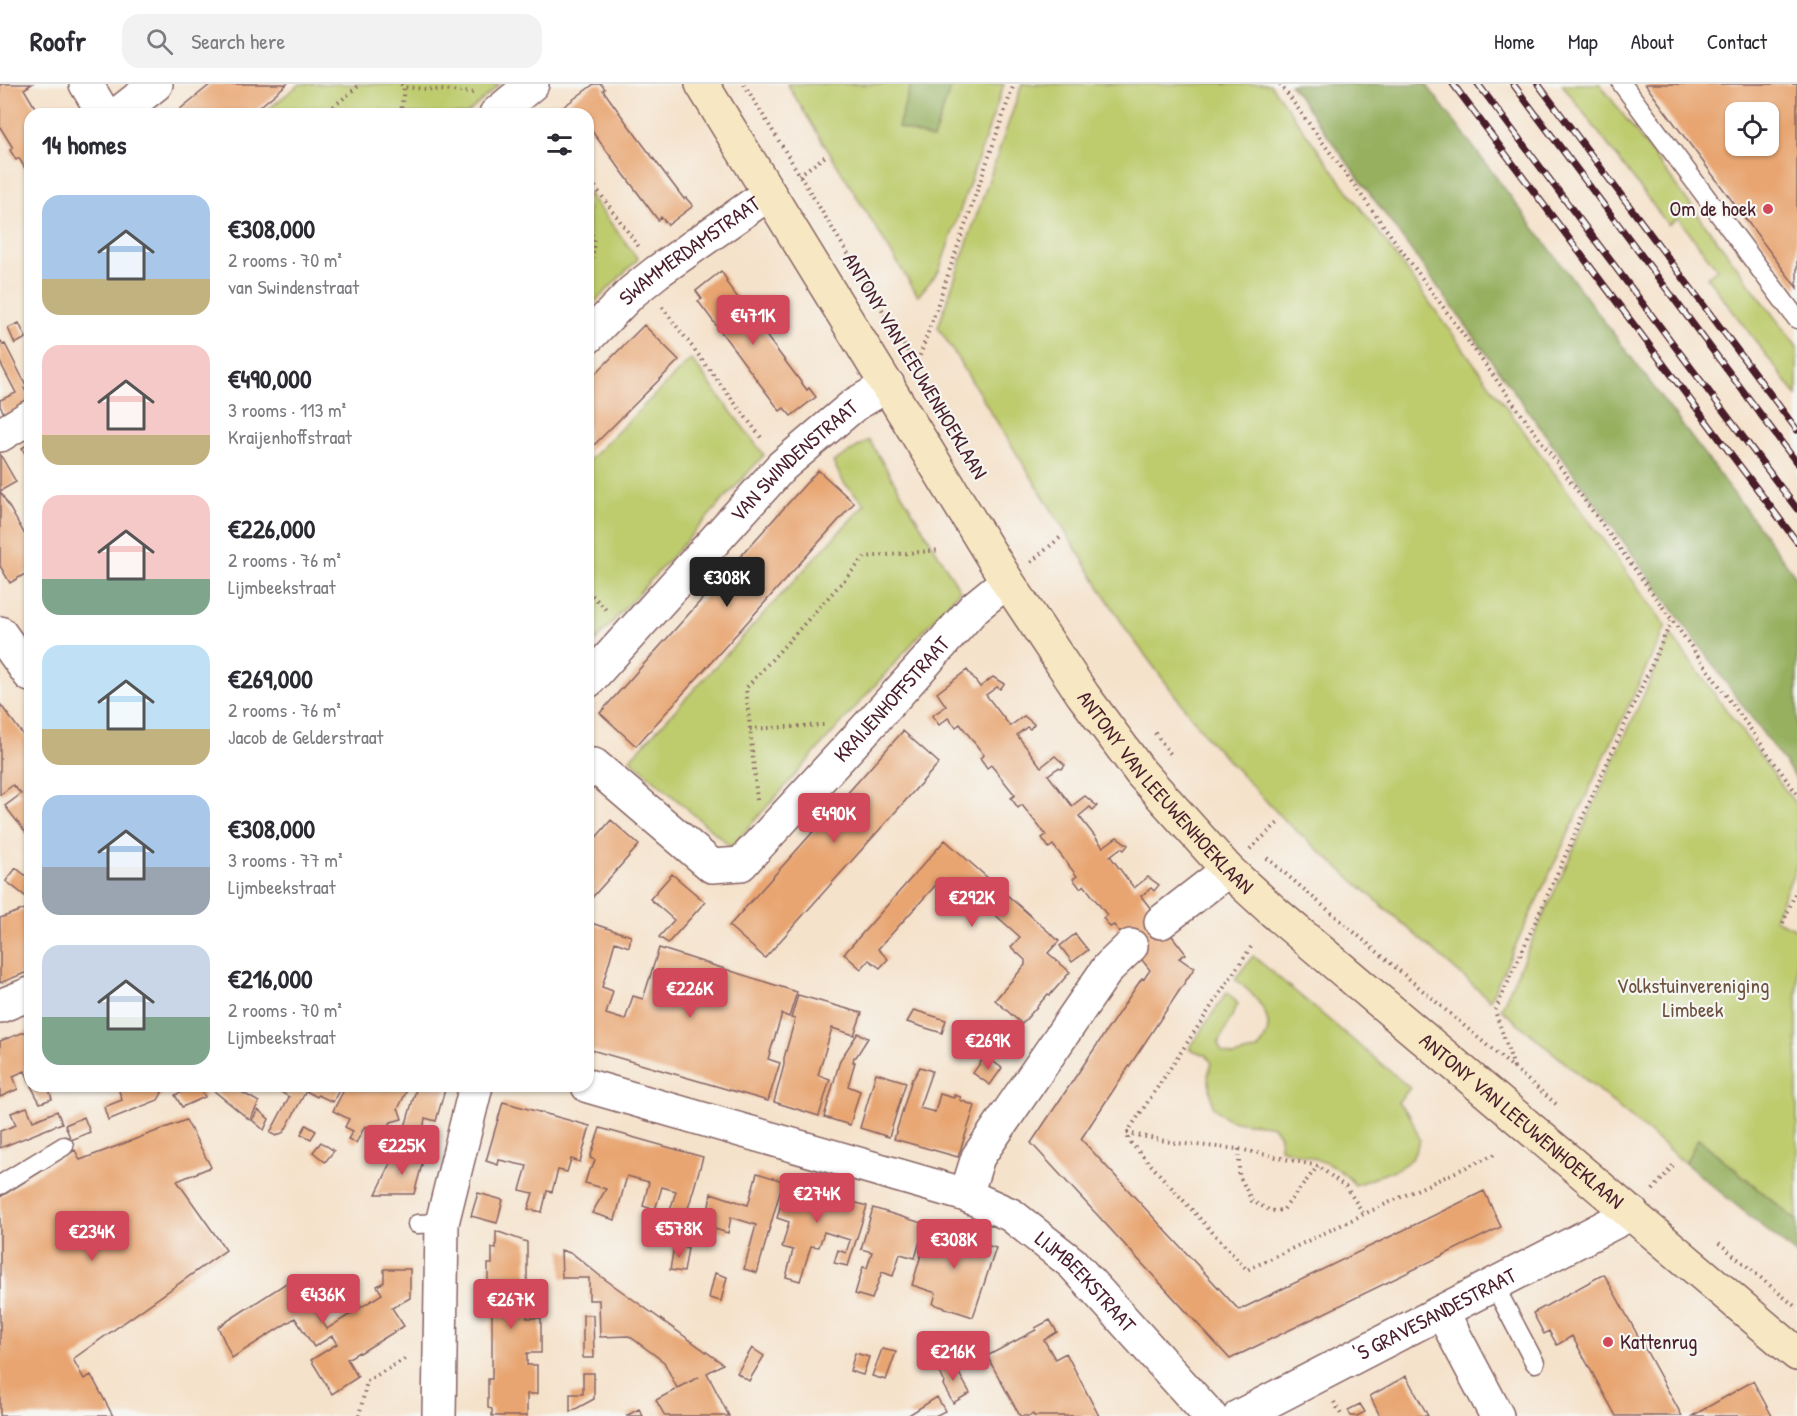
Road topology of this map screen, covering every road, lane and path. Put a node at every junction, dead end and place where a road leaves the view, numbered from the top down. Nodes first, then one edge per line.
1 (86, 84) edge
2 (156, 84) edge
3 (361, 84) edge
4 (465, 84) edge
5 (532, 84) edge
6 (702, 84) edge
7 (744, 84) edge
8 (1014, 84) edge
9 (1280, 84) edge
10 (1622, 84) edge
11 (403, 86) edge
12 (464, 92) junction
13 (100, 108) edge
14 (126, 108) edge
15 (331, 108) edge
16 (402, 108) edge
17 (498, 108) edge
18 (504, 108) edge
19 (827, 155) dead end
20 (799, 175) junction
21 (594, 187) edge
22 (768, 194) junction
23 (650, 277) junction
24 (1797, 319) edge
25 (594, 331) edge
26 (888, 385) junction
27 (24, 421) edge
28 (0, 435) edge
29 (782, 466) junction
30 (1062, 536) dead end
31 (941, 550) dead end
32 (1038, 570) dead end
33 (1006, 580) junction
34 (1672, 620) junction
35 (1, 636) edge
36 (24, 667) edge
37 (594, 674) edge
38 (872, 722) junction
39 (1151, 728) dead end
40 (750, 729) junction
41 (1178, 764) dead end
42 (594, 765) edge
43 (1797, 792) edge
44 (1279, 822) dead end
45 (1246, 838) dead end
46 (760, 843) junction
47 (1262, 853) dead end
48 (1228, 870) junction
49 (1797, 889) edge
50 (1161, 922) dead end
51 (1783, 923) dead end
52 (1131, 946) dead end
53 (1251, 947) dead end
54 (24, 996) edge
55 (0, 1006) edge
56 (1514, 1069) junction
57 (594, 1088) edge
58 (474, 1092) edge
59 (1558, 1106) dead end
60 (1127, 1133) junction
61 (64, 1146) dead end
62 (1239, 1149) junction
63 (1495, 1154) dead end
64 (1675, 1162) dead end
65 (1318, 1166) junction
66 (1646, 1181) dead end
67 (0, 1185) edge
68 (966, 1196) junction
69 (1632, 1213) junction
70 (1364, 1214) junction
71 (1717, 1240) dead end
72 (1494, 1285) junction
73 (1797, 1308) edge
74 (1442, 1312) junction
75 (440, 1338) junction
76 (1797, 1354) edge
77 (1535, 1363) dead end
78 (359, 1416) edge
79 (439, 1416) edge
80 (1210, 1416) edge
81 (1240, 1416) edge
82 (1497, 1416) edge

1 - 13 street
2 - 14 street
3 - 15 path
4 - 12 path
5 - 18 street
6 - 22 street, ANTONY VAN LEEUWENHOEKLAAN
7 - 20 path, ANTONY VAN LEEUWENHOEKLAAN
8 - 20 path, ANTONY VAN LEEUWENHOEKLAAN
9 - 34 path
10 - 24 lane
11 - 12 path
11 - 16 path
12 - 17 path
19 - 20 path
21 - 23 path
22 - 23 street, SWAMMERDAMSTRAAT
22 - 26 street, ANTONY VAN LEEUWENHOEKLAAN
23 - 25 street, SWAMMERDAMSTRAAT
23 - 29 path
26 - 29 street, VAN SWINDENSTRAAT
26 - 33 street, ANTONY VAN LEEUWENHOEKLAAN
27 - 28 street
29 - 37 street, VAN SWINDENSTRAAT
30 - 32 path
31 - 40 path
33 - 38 street, KRAIJENHOFFSTRAAT
33 - 48 street, ANTONY VAN LEEUWENHOEKLAAN
34 - 43 path
34 - 56 path
35 - 36 street
38 - 40 path
38 - 46 street, KRAIJENHOFFSTRAAT
39 - 41 path, ANTONY VAN LEEUWENHOEKLAAN
40 - 46 path
42 - 46 street, KRAIJENHOFFSTRAAT
44 - 45 path, ANTONY VAN LEEUWENHOEKLAAN
47 - 56 path, ANTONY VAN LEEUWENHOEKLAAN
48 - 50 street
48 - 69 street, ANTONY VAN LEEUWENHOEKLAAN
49 - 51 path
52 - 68 street
53 - 60 path
54 - 55 street
56 - 59 path, ANTONY VAN LEEUWENHOEKLAAN
57 - 68 street, LIJMBEEKSTRAAT
58 - 75 street
60 - 62 path
60 - 70 path
61 - 67 lane
62 - 65 path
62 - 65 path
63 - 70 path
64 - 66 path, ANTONY VAN LEEUWENHOEKLAAN
65 - 70 path
68 - 80 street, LIJMBEEKSTRAAT
69 - 72 street, 'S GRAVESANDESTRAAT
69 - 76 street, ANTONY VAN LEEUWENHOEKLAAN
71 - 73 path
72 - 74 street, 'S GRAVESANDESTRAAT
72 - 77 lane
74 - 81 street, 'S GRAVESANDESTRAAT
74 - 82 street
75 - 78 path
75 - 79 street

